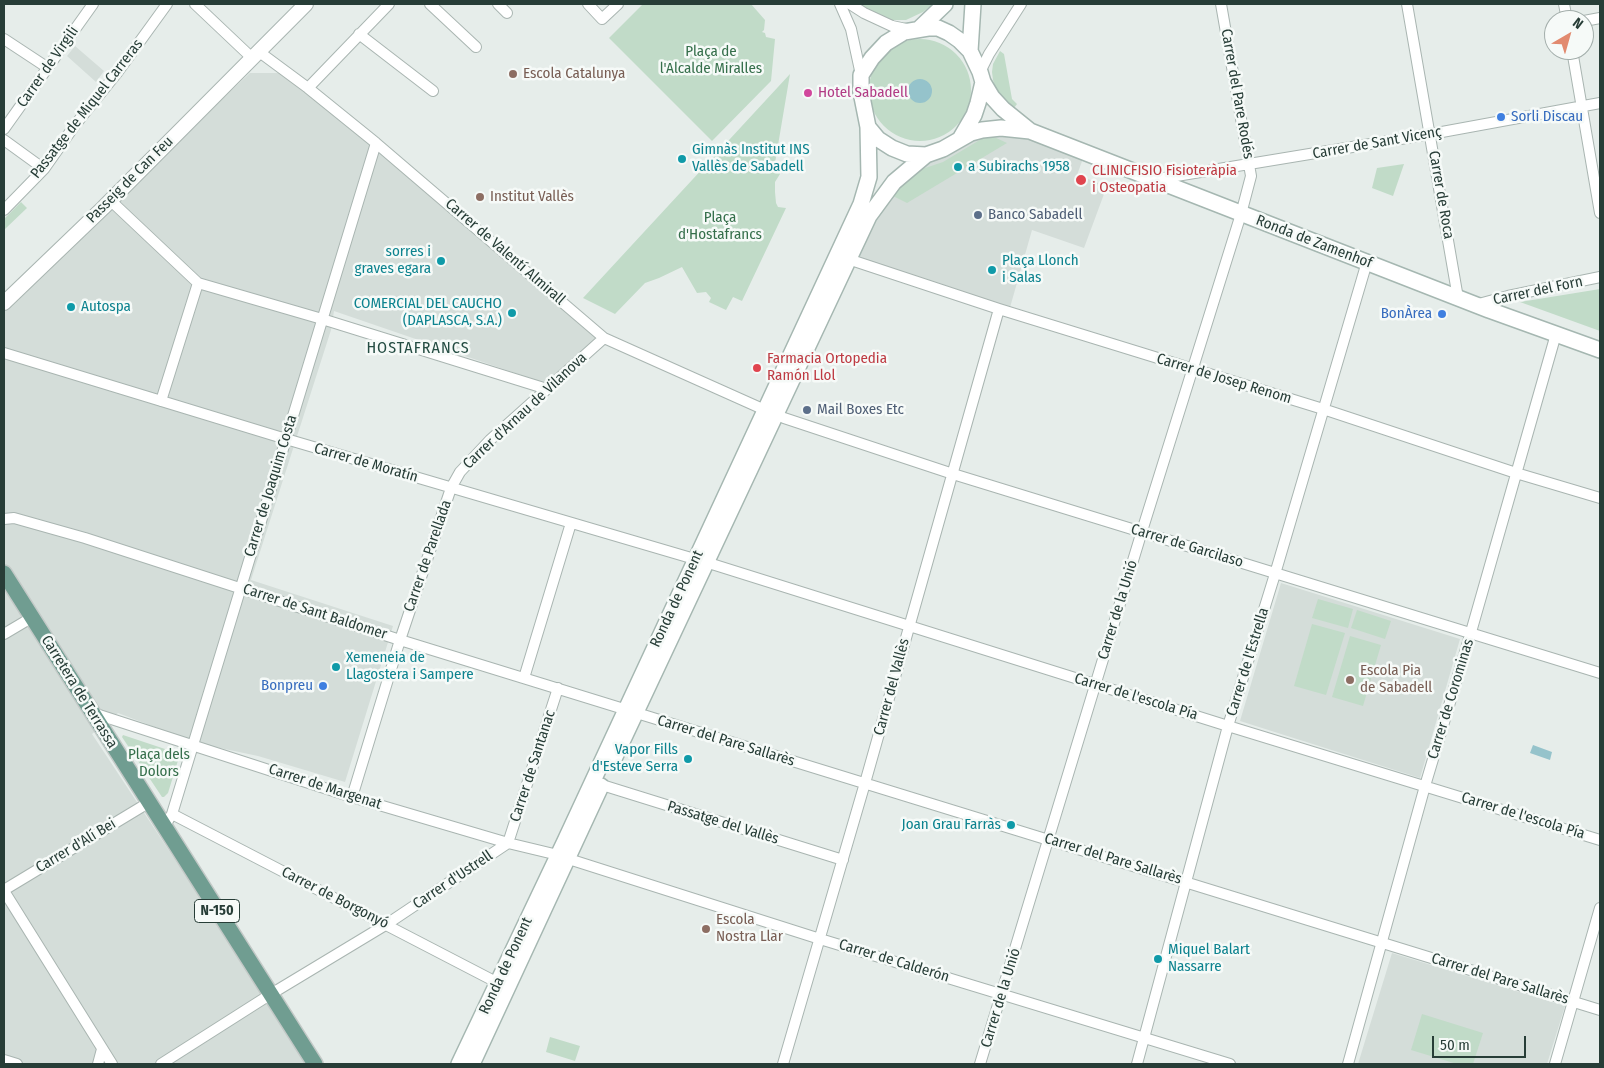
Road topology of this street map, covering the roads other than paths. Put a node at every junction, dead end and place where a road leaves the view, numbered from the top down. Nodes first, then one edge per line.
1 (93, 4) edge
2 (167, 4) edge
3 (195, 4) edge
4 (306, 4) edge
5 (389, 4) edge
6 (430, 4) edge
7 (498, 4) edge
8 (588, 4) edge
9 (618, 4) edge
10 (840, 4) edge
11 (850, 4) edge
12 (945, 4) edge
13 (973, 4) edge
14 (1021, 4) edge
15 (1221, 4) edge
16 (1408, 4) edge
17 (507, 13) dead end
18 (915, 29) junction
19 (359, 34) junction
20 (4, 39) edge
21 (476, 47) dead end
22 (970, 51) junction
23 (254, 54) junction
24 (1574, 60) edge
25 (48, 68) junction
26 (861, 75) junction
27 (981, 77) junction
28 (308, 88) junction
29 (433, 91) dead end
30 (1600, 102) edge
31 (1581, 106) junction
32 (868, 127) junction
33 (4, 129) edge
34 (1030, 131) junction
35 (1431, 134) junction
36 (960, 139) junction
37 (4, 140) edge
38 (376, 143) junction
39 (926, 155) junction
40 (1250, 163) junction
41 (44, 169) junction
42 (1152, 180) junction
43 (110, 200) junction
44 (4, 210) edge
45 (1600, 213) edge
46 (1241, 214) junction
47 (848, 259) junction
48 (1367, 262) junction
49 (1600, 277) edge
50 (194, 280) junction
51 (1458, 298) junction
52 (4, 303) edge
53 (1475, 305) junction
54 (1000, 309) junction
55 (322, 319) junction
56 (1556, 334) junction
57 (604, 338) junction
58 (1600, 350) edge
59 (4, 353) edge
60 (1192, 369) junction
61 (547, 389) junction
62 (160, 401) junction
63 (1322, 409) junction
64 (770, 412) junction
65 (286, 439) junction
66 (1516, 473) junction
67 (953, 474) junction
68 (451, 488) junction
69 (1600, 498) edge
70 (4, 519) edge
71 (571, 523) junction
72 (1142, 532) junction
73 (672, 552) joint
74 (701, 561) junction
75 (4, 573) edge
76 (1275, 574) junction
77 (239, 587) junction
78 (31, 618) junction
79 (909, 626) junction
80 (1471, 632) junction
81 (4, 634) edge
82 (400, 640) junction
83 (1600, 673) edge
84 (524, 678) junction
85 (1095, 684) junction
86 (558, 688) junction
87 (630, 712) junction
88 (93, 713) junction
89 (1228, 726) junction
90 (192, 745) junction
91 (865, 783) junction
92 (602, 785) junction
93 (1425, 786) junction
94 (352, 797) junction
95 (148, 803) junction
96 (172, 814) junction
97 (164, 828) junction
98 (1049, 840) junction
99 (1600, 840) edge
100 (508, 843) junction
101 (563, 857) junction
102 (843, 860) junction
103 (1186, 881) junction
104 (4, 890) edge
105 (1600, 908) edge
106 (387, 924) junction
107 (820, 938) junction
108 (1382, 943) junction
109 (498, 982) junction
110 (270, 994) junction
111 (1002, 994) junction
112 (1574, 1002) junction
113 (1600, 1010) edge
114 (1144, 1037) junction
115 (102, 1049) junction
116 (4, 1060) edge
117 (17, 1064) edge
118 (98, 1064) edge
119 (112, 1064) edge
120 (161, 1064) edge
121 (315, 1064) edge
122 (459, 1064) edge
123 (472, 1064) edge
124 (784, 1064) edge
125 (980, 1064) edge
126 (1137, 1064) edge
127 (1230, 1064) edge
128 (1348, 1064) edge
129 (1555, 1064) edge

1 - 25 street, Carrer de Virgili
2 - 41 street, Passatge de Miquel Carreras
3 - 23 street, Carrer de Valentí Almirall
4 - 23 street, Passeig de Can Feu
5 - 19 street
6 - 21 street
7 - 17 street
8 - 9 street
10 - 26 street
11 - 18 street
12 - 18 main road
13 - 22 main road
14 - 27 street
15 - 40 street, Carrer del Pare Rodés
16 - 35 street, Carrer de Roca
18 - 22 main road
18 - 26 main road
19 - 28 street
19 - 29 street
20 - 25 street
22 - 27 main road
23 - 28 street, Carrer de Valentí Almirall
23 - 43 street, Passeig de Can Feu
24 - 31 street
25 - 33 street, Carrer de Virgili
26 - 32 main road
27 - 34 main road, Ronda de Zamenhof
27 - 36 main road
28 - 38 street, Carrer de Valentí Almirall
30 - 31 street, Carrer de Sant Vicenç
31 - 35 street, Carrer de Sant Vicenç
31 - 45 street
32 - 39 main road
32 - 64 main road, Ronda de Ponent
34 - 36 main road, Ronda de Zamenhof
34 - 42 main road, Ronda de Zamenhof
35 - 40 street, Carrer de Sant Vicenç
35 - 51 street, Carrer de Roca
36 - 39 main road
37 - 41 street
38 - 55 street, Carrer de Joaquim Costa
38 - 57 street, Carrer de Valentí Almirall
39 - 47 main road, Ronda de Ponent
40 - 42 street, Carrer de Sant Vicenç
40 - 46 street, Carrer del Pare Rodés
41 - 44 street, Passatge de Miquel Carreras
42 - 46 main road, Ronda de Zamenhof
43 - 50 street
43 - 52 street, Passeig de Can Feu
46 - 48 main road, Ronda de Zamenhof
46 - 60 street, Carrer de la Unió
47 - 54 street, Carrer de Josep Renom
47 - 64 main road, Ronda de Ponent
48 - 51 main road, Ronda de Zamenhof
48 - 63 street, Carrer de l'Estrella
49 - 53 street, Carrer del Forn
50 - 55 street
50 - 62 street
51 - 53 main road, Ronda de Zamenhof
53 - 56 main road, Ronda de Zamenhof
54 - 60 street, Carrer de Josep Renom
54 - 67 street, Carrer del Vallès
55 - 61 street
55 - 65 street, Carrer de Joaquim Costa
56 - 58 main road, Ronda de Zamenhof
56 - 66 street, Carrer de Corominas
57 - 61 street, Carrer d'Arnau de Vilanova
57 - 64 street, Carrer de Valentí Almirall
59 - 62 street, Carrer de Moratín
60 - 63 street, Carrer de Josep Renom
60 - 72 street, Carrer de la Unió
61 - 68 street, Carrer d'Arnau de Vilanova
62 - 65 street, Carrer de Moratín
63 - 66 street, Carrer de Josep Renom
63 - 76 street, Carrer de l'Estrella
64 - 67 street, Carrer de Garcilaso
64 - 74 main road, Ronda de Ponent
65 - 68 street, Carrer de Moratín
65 - 77 street, Carrer de Joaquim Costa
66 - 69 street, Carrer de Josep Renom
66 - 80 street, Carrer de Corominas
67 - 72 street, Carrer de Garcilaso
67 - 79 street, Carrer del Vallès
68 - 71 street, Carrer de Moratín
68 - 82 street, Carrer de Parellada
70 - 77 street, Carrer de Sant Baldomer
71 - 73 street, Carrer de Moratín
71 - 84 street
72 - 76 street, Carrer de Garcilaso
72 - 85 street, Carrer de la Unió
73 - 74 street, Carrer de l'escola Pía
74 - 79 street, Carrer de l'escola Pía
74 - 87 main road, Ronda de Ponent
75 - 78 main road, Carretera de Terrassa / N-150
76 - 80 street, Carrer de Garcilaso
76 - 89 street, Carrer de l'Estrella
77 - 82 street, Carrer de Sant Baldomer
77 - 90 street, Carrer de Joaquim Costa
78 - 81 street
78 - 88 main road, Carretera de Terrassa / N-150
79 - 85 street, Carrer de l'escola Pía
79 - 91 street, Carrer del Vallès
80 - 83 street, Carrer de Garcilaso
80 - 93 street, Carrer de Corominas
82 - 84 street, Carrer de Sant Baldomer
82 - 94 street, Carrer de Parellada
84 - 86 street, Carrer de Sant Baldomer
85 - 89 street, Carrer de l'escola Pía
85 - 98 street, Carrer de la Unió
86 - 87 street, Carrer de Sant Baldomer
86 - 100 street, Carrer de Santanac
87 - 91 street, Carrer del Pare Sallarès
87 - 92 main road, Ronda de Ponent
87 - 101 main road, Ronda de Ponent
88 - 90 street, Carrer de Margenat
88 - 95 main road, Carretera de Terrassa / N-150
89 - 93 street, Carrer de l'escola Pía
89 - 103 street, Carrer de l'Estrella
90 - 94 street, Carrer de Margenat
90 - 96 street, Carrer de Joaquim Costa
91 - 98 street, Carrer del Pare Sallarès
91 - 102 street, Carrer del Vallès
92 - 101 main road, Ronda de Ponent
92 - 102 street, Passatge del Vallès
93 - 99 street, Carrer de l'escola Pía
93 - 108 street, Carrer de Corominas
94 - 100 street, Carrer de Margenat
95 - 97 main road, Carretera de Terrassa / N-150
95 - 104 street, Carrer d'Alí Bei
96 - 97 street, Carrer de Joaquim Costa
96 - 106 street, Carrer de Borgonyó
97 - 110 main road, Carretera de Terrassa / N-150
98 - 103 street, Carrer del Pare Sallarès
98 - 111 street, Carrer de la Unió
100 - 101 street, Carrer de Margenat
100 - 106 street, Carrer d'Ustrell
101 - 107 street, Carrer de Calderón
101 - 109 main road, Ronda de Ponent
101 - 123 main road, Ronda de Ponent
102 - 107 street, Carrer del Vallès
103 - 108 street, Carrer del Pare Sallarès
103 - 114 street, Carrer de l'Estrella
104 - 115 street
105 - 112 street
106 - 109 street, Carrer de Borgonyó
106 - 110 street, Carrer d'Ustrell
107 - 111 street, Carrer de Calderón
107 - 124 street, Carrer del Vallès
108 - 112 street, Carrer del Pare Sallarès
108 - 128 street, Carrer de Corominas
109 - 122 main road, Ronda de Ponent
110 - 120 street, Carrer d'Ustrell
110 - 121 main road, Carretera de Terrassa / N-150
111 - 114 street, Carrer de Calderón
111 - 125 street, Carrer de la Unió
112 - 113 street, Carrer del Pare Sallarès
112 - 129 street
114 - 126 street, Carrer de l'Estrella
114 - 127 street, Carrer de Calderón
115 - 118 street
115 - 119 street
116 - 117 street

